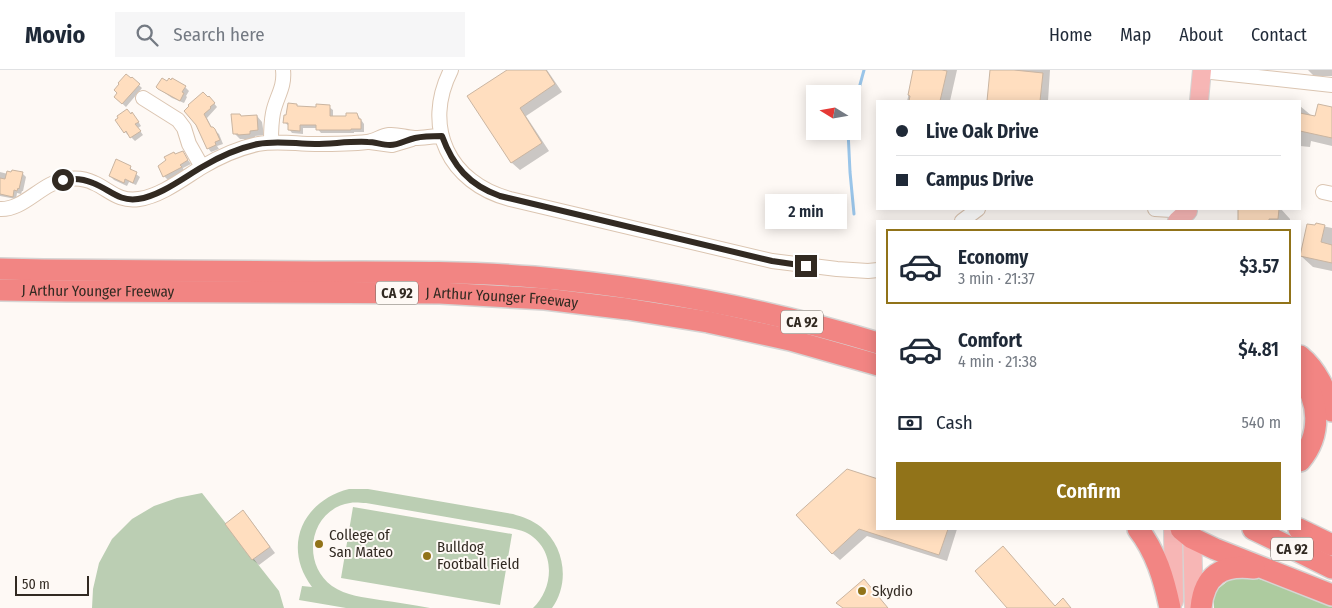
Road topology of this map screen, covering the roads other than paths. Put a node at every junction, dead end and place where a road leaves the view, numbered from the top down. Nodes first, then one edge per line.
1 (283, 70) edge
2 (451, 70) edge
3 (1202, 71) edge
4 (1332, 85) edge
5 (143, 98) dead end
6 (1199, 100) edge
7 (442, 136) junction
8 (271, 142) junction
9 (202, 167) junction
10 (0, 210) edge
11 (977, 210) edge
12 (1160, 210) edge
13 (1187, 216) edge
14 (963, 220) edge
15 (0, 269) edge
16 (876, 270) edge
17 (0, 290) edge
18 (725, 304) junction
19 (876, 330) edge
20 (790, 340) junction
21 (876, 342) edge
22 (1301, 357) edge
23 (876, 364) edge
24 (876, 375) edge
25 (1301, 377) edge
26 (1332, 411) edge
27 (1301, 460) edge
28 (1139, 530) edge
29 (1173, 530) edge
30 (1255, 530) edge
31 (1301, 530) edge
32 (1189, 532) edge
33 (1332, 545) edge
34 (1332, 568) edge
35 (1273, 572) junction
36 (1332, 595) edge
37 (1170, 608) edge
38 (1174, 608) edge
39 (1194, 608) edge
40 (1201, 608) edge

1 - 8 street
2 - 7 street
3 - 4 street
3 - 6 main road
5 - 9 street
7 - 8 street
7 - 16 street
8 - 9 street
9 - 10 street
11 - 14 street
12 - 13 street
15 - 18 highway, J Arthur Younger Freeway / CA 92
17 - 20 highway, J Arthur Younger Freeway / CA 92
18 - 19 highway
18 - 21 highway, J Arthur Younger Freeway / CA 92
20 - 23 highway, J Arthur Younger Freeway / CA 92
20 - 24 highway
22 - 26 highway
25 - 27 highway
28 - 37 highway
29 - 38 main road
30 - 34 highway, CA 92
31 - 33 highway, CA 92
32 - 35 highway
32 - 39 main road
35 - 36 highway
35 - 40 highway

